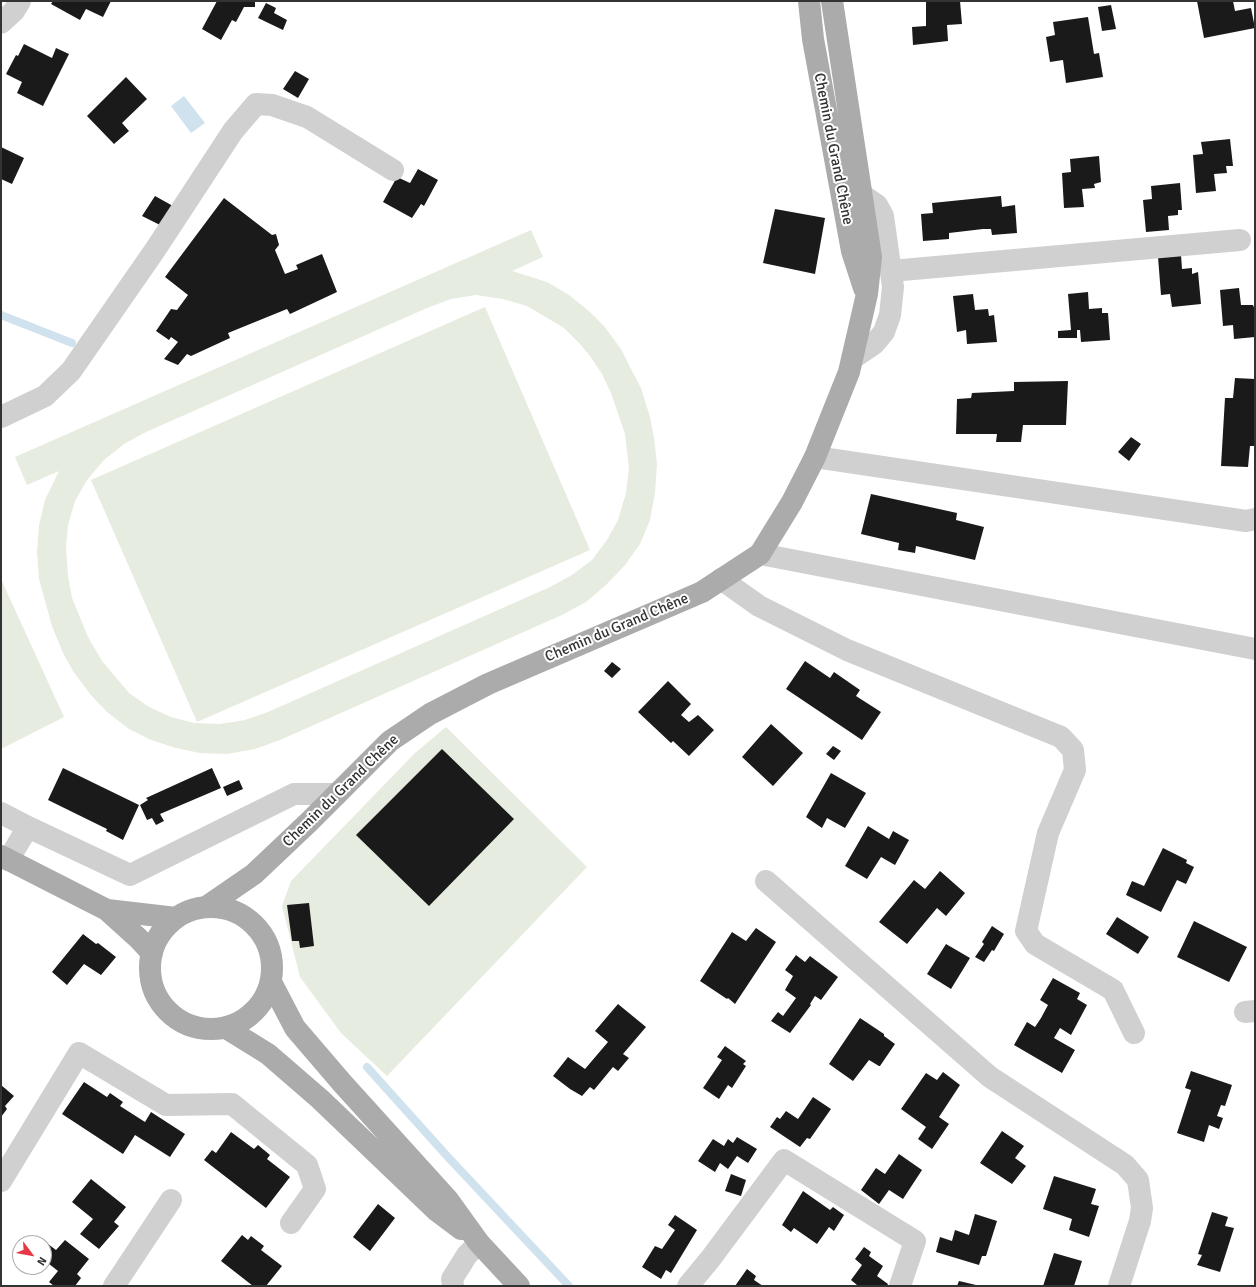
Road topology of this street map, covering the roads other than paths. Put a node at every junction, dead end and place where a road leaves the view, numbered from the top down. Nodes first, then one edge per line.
1 (20, 1) edge
2 (809, 1) edge
3 (832, 1) edge
4 (1, 23) edge
5 (392, 170) dead end
6 (861, 194) junction
7 (1240, 240) dead end
8 (891, 270) junction
9 (867, 294) junction
10 (852, 359) junction
11 (1, 417) edge
12 (815, 457) junction
13 (1255, 519) edge
14 (760, 554) junction
15 (721, 579) junction
16 (1255, 649) edge
17 (337, 794) junction
18 (1, 813) edge
19 (28, 827) junction
20 (4, 858) edge
21 (254, 874) junction
22 (766, 881) dead end
23 (206, 907) junction
24 (107, 910) junction
25 (176, 918) junction
26 (249, 920) junction
27 (152, 953) junction
28 (271, 982) junction
29 (226, 1028) junction
30 (1134, 1033) dead end
31 (1, 1182) edge
32 (171, 1200) dead end
33 (291, 1223) dead end
34 (479, 1243) junction
35 (114, 1286) edge
36 (453, 1286) edge
37 (519, 1286) edge
38 (688, 1286) edge
39 (900, 1286) edge
40 (1119, 1286) edge

1 - 4 street
2 - 9 main road, Chemin du Grand Chêne
3 - 6 main road, Chemin du Grand Chêne
5 - 11 street
6 - 8 street
6 - 9 main road, Chemin du Grand Chêne
7 - 8 street
8 - 10 street
9 - 10 main road, Chemin du Grand Chêne
10 - 12 main road, Chemin du Grand Chêne
12 - 13 street
12 - 14 main road, Chemin du Grand Chêne
14 - 15 main road, Chemin du Grand Chêne
14 - 16 street
15 - 17 main road, Chemin du Grand Chêne
15 - 30 street
17 - 19 street
17 - 21 main road, Chemin du Grand Chêne
18 - 19 street
19 - 20 street
20 - 24 main road
21 - 23 main road, Chemin du Grand Chêne
21 - 26 main road
22 - 40 street
23 - 25 main road
23 - 26 main road
24 - 25 main road
24 - 27 main road
25 - 27 main road
26 - 28 main road
27 - 29 main road
28 - 29 main road
28 - 34 main road
29 - 34 main road
31 - 33 street
32 - 35 street
34 - 36 street
34 - 37 main road
38 - 39 street

